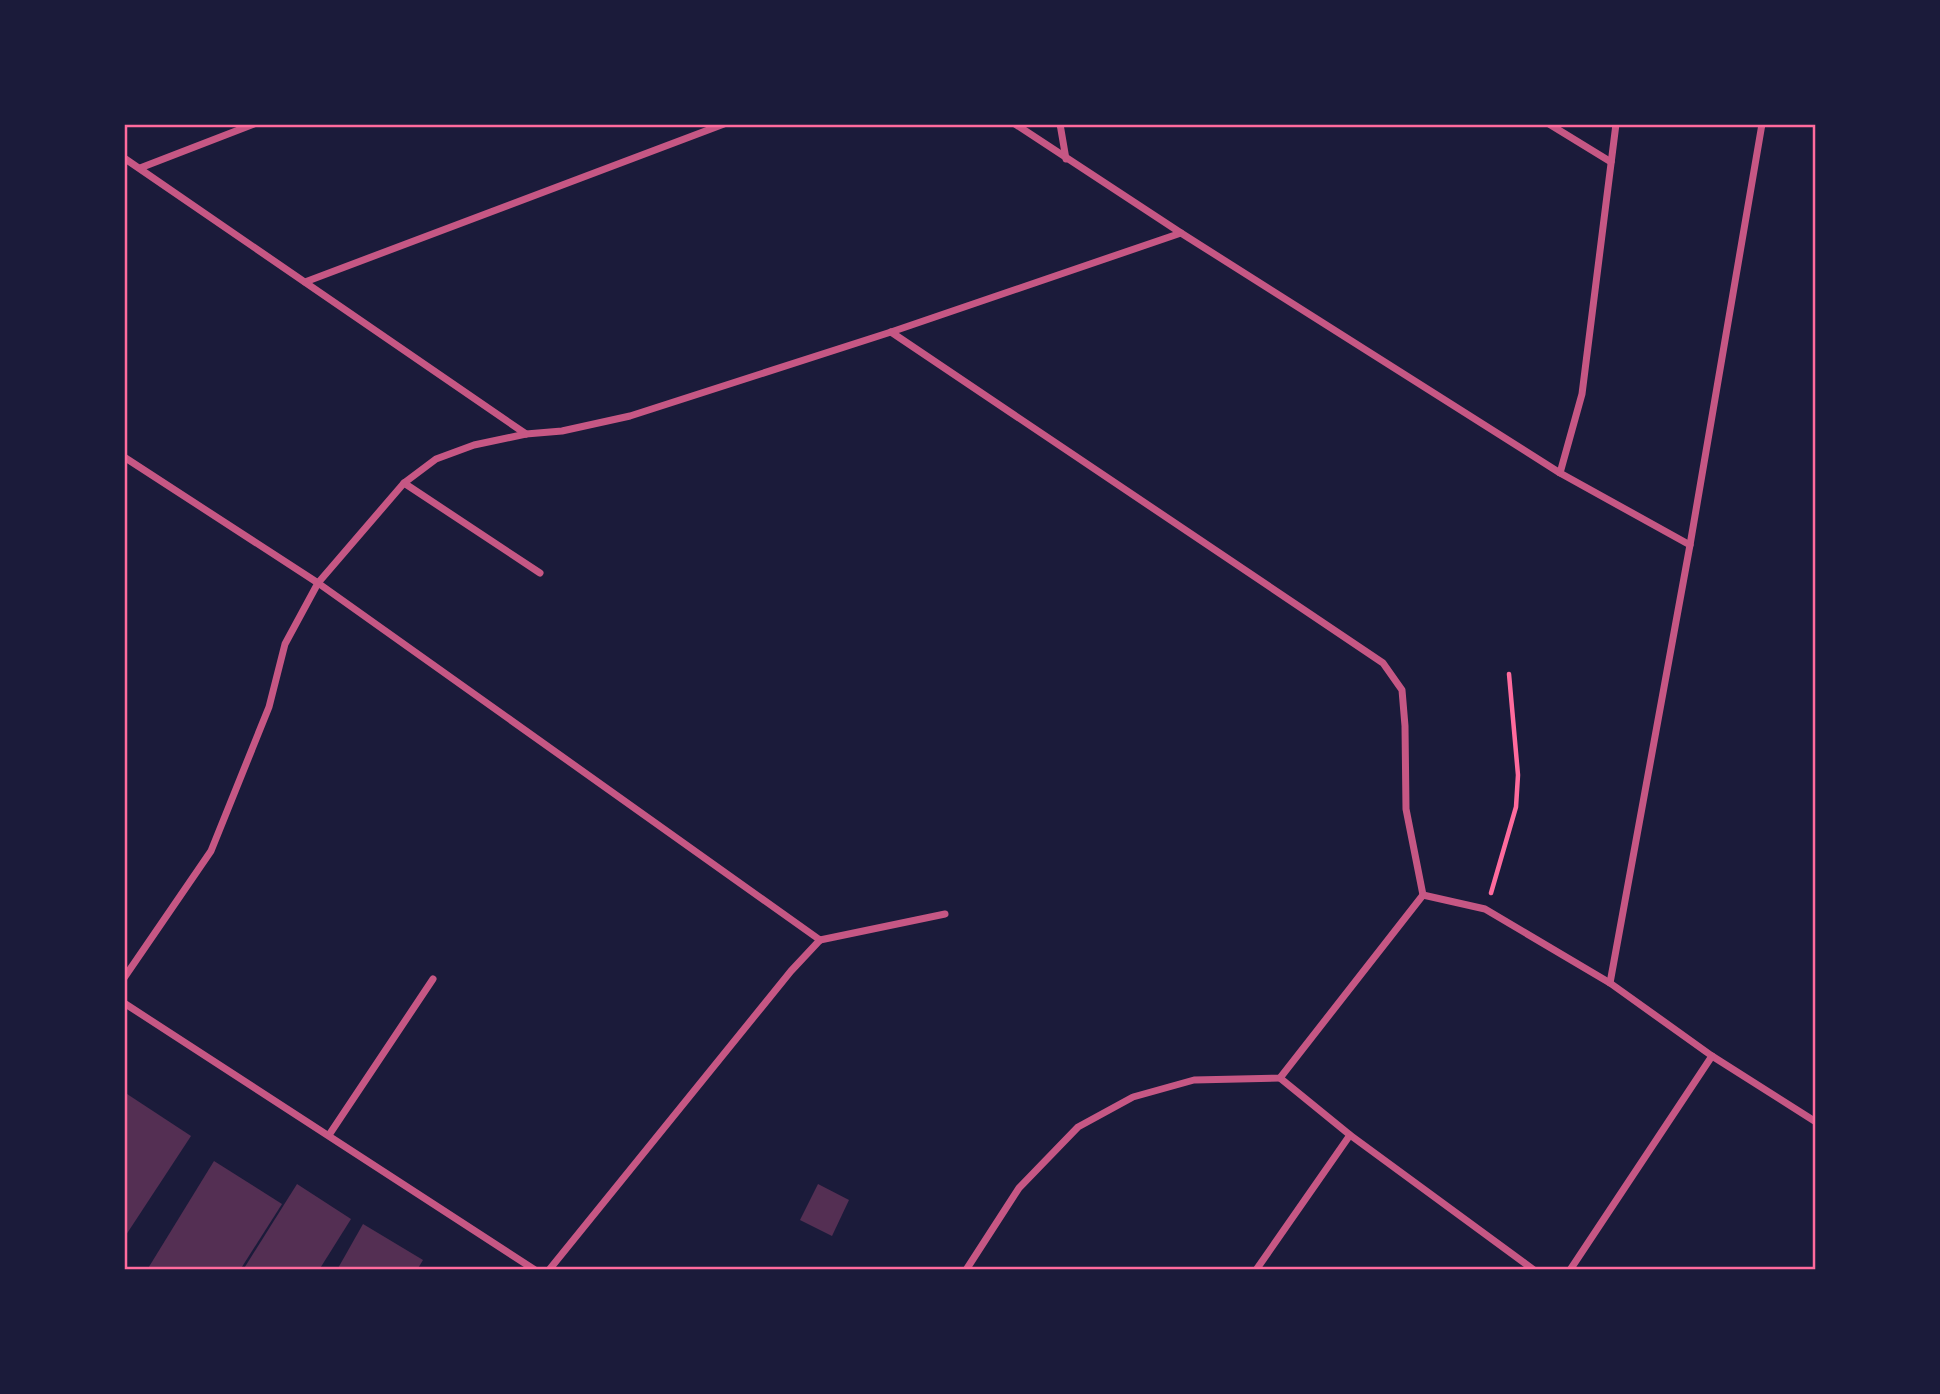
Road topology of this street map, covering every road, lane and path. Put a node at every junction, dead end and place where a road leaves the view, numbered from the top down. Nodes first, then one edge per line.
1 (254, 124) edge
2 (724, 124) edge
3 (1015, 124) edge
4 (1060, 124) edge
5 (1549, 124) edge
6 (1616, 124) edge
7 (1762, 124) edge
8 (124, 158) edge
9 (1066, 159) junction
10 (1611, 162) junction
11 (140, 168) junction
12 (1181, 233) junction
13 (305, 282) junction
14 (891, 332) junction
15 (526, 434) junction
16 (124, 457) edge
17 (1560, 473) junction
18 (404, 483) junction
19 (1690, 545) junction
20 (540, 573) dead end
21 (318, 583) junction
22 (1509, 674) dead end
23 (1423, 895) junction
24 (1485, 909) junction
25 (945, 914) dead end
26 (820, 940) junction
27 (124, 978) edge
28 (433, 979) dead end
29 (1610, 983) junction
30 (124, 1003) edge
31 (1712, 1056) junction
32 (1280, 1078) junction
33 (1816, 1122) edge
34 (329, 1135) junction
35 (1350, 1135) junction
36 (535, 1270) edge
37 (549, 1270) edge
38 (966, 1270) edge
39 (1256, 1270) edge
40 (1534, 1270) edge
41 (1570, 1270) edge

1 - 11 street
2 - 13 street
3 - 9 street
4 - 9 street
5 - 10 street
6 - 10 street
7 - 19 street
8 - 11 street
9 - 12 street
10 - 17 street
11 - 13 street
12 - 14 street
12 - 17 street
13 - 15 street
14 - 15 street
14 - 23 street
15 - 18 street
16 - 21 street
17 - 19 street
18 - 20 street
18 - 21 street
19 - 29 street
21 - 26 street
21 - 27 street
22 - 24 path
23 - 24 street
23 - 32 street
24 - 29 street
25 - 26 street
26 - 37 street
28 - 34 street
29 - 31 street
30 - 34 street
31 - 33 street
31 - 41 street
32 - 35 street
32 - 38 street
34 - 36 street
35 - 39 street
35 - 40 street

